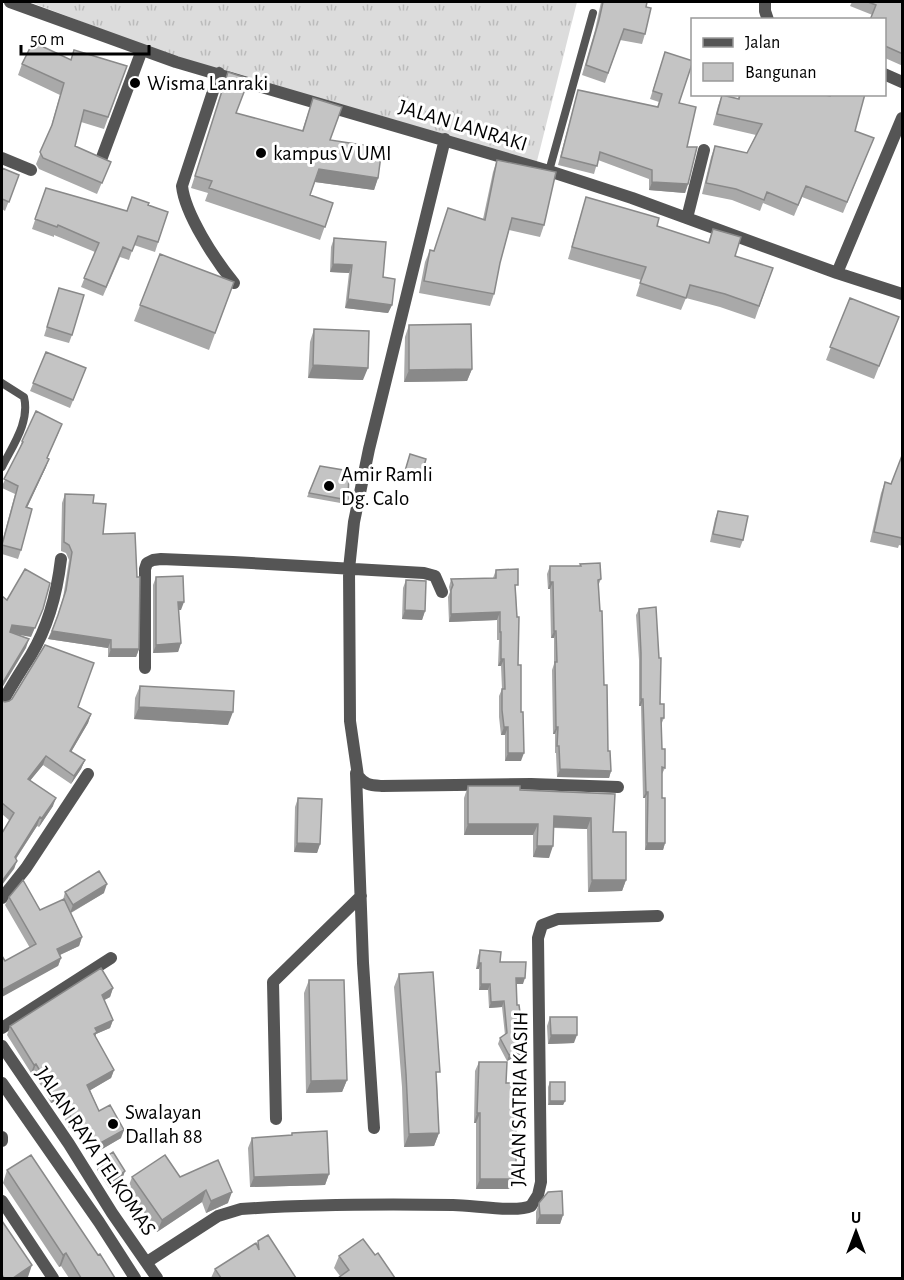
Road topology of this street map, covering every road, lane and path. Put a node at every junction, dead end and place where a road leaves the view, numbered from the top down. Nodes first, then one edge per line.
1 (10, 2) edge
2 (765, 2) edge
3 (593, 13) dead end
4 (767, 18) edge
5 (142, 50) junction
6 (219, 73) junction
7 (886, 74) edge
8 (903, 82) edge
9 (903, 118) edge
10 (445, 139) junction
11 (704, 150) dead end
12 (2, 158) edge
13 (101, 160) edge
14 (31, 170) dead end
15 (549, 171) junction
16 (687, 218) junction
17 (837, 273) junction
18 (234, 283) edge
19 (903, 294) edge
20 (2, 382) edge
21 (2, 467) edge
22 (61, 559) dead end
23 (349, 569) junction
24 (442, 592) dead end
25 (145, 668) dead end
26 (6, 682) edge
27 (2, 703) edge
28 (356, 766) junction
29 (88, 774) dead end
30 (618, 787) dead end
31 (361, 896) junction
32 (2, 898) edge
33 (658, 916) dead end
34 (111, 958) dead end
35 (2, 1028) edge
36 (2, 1046) edge
37 (2, 1083) edge
38 (276, 1119) dead end
39 (374, 1128) dead end
40 (2, 1201) edge
41 (112, 1213) junction
42 (99, 1222) junction
43 (147, 1262) junction
44 (53, 1278) edge
45 (135, 1278) edge
46 (157, 1278) edge

1 - 5 street, JALAN LANRAKI
2 - 4 street
3 - 15 lane
5 - 6 street, JALAN LANRAKI
5 - 13 street
6 - 10 street, JALAN LANRAKI
6 - 18 street
7 - 8 street
9 - 17 street
10 - 15 street, JALAN LANRAKI
10 - 23 street
11 - 16 street
12 - 14 street
15 - 16 street, JALAN LANRAKI
16 - 17 street, JALAN LANRAKI
17 - 19 street, JALAN LANRAKI
20 - 21 lane
22 - 26 street
23 - 24 street
23 - 25 street
23 - 28 street
26 - 27 street
28 - 30 street
28 - 31 street
29 - 32 street
31 - 38 street
31 - 39 street
33 - 43 street, JALAN SATRIA KASIH
34 - 35 street
36 - 41 street, JALAN RAYA TELKOMAS
37 - 42 street, JALAN RAYA TELKOMAS
40 - 44 street
41 - 42 street
41 - 43 street, JALAN RAYA TELKOMAS
42 - 45 street, JALAN RAYA TELKOMAS
43 - 46 street, JALAN RAYA TELKOMAS

